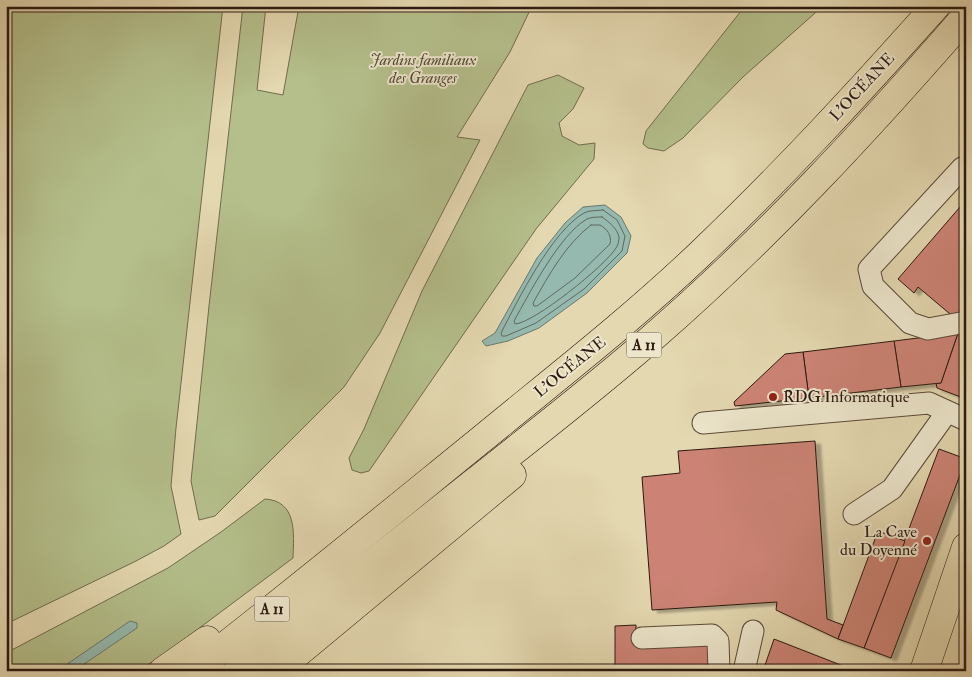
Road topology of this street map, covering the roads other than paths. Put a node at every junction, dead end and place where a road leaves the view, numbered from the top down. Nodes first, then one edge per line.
1 (936, 6) edge
2 (966, 16) edge
3 (966, 37) edge
4 (962, 168) dead end
5 (966, 322) edge
6 (956, 416) edge
7 (703, 423) dead end
8 (402, 504) junction
9 (854, 514) dead end
10 (966, 547) edge
11 (966, 602) edge
12 (753, 631) dead end
13 (642, 638) dead end
14 (163, 671) edge
15 (193, 671) edge
16 (237, 671) edge
17 (276, 671) edge
18 (720, 671) edge
19 (744, 671) edge
20 (924, 671) edge
21 (939, 671) edge

1 - 8 main road, L’OCÉANE / A 11
2 - 16 main road, L’OCÉANE / A 11
3 - 17 main road
4 - 5 lane
6 - 7 lane
6 - 9 lane
8 - 14 main road
8 - 15 main road, L’OCÉANE / A 11
10 - 20 main road
11 - 21 main road
12 - 19 lane
13 - 18 lane

